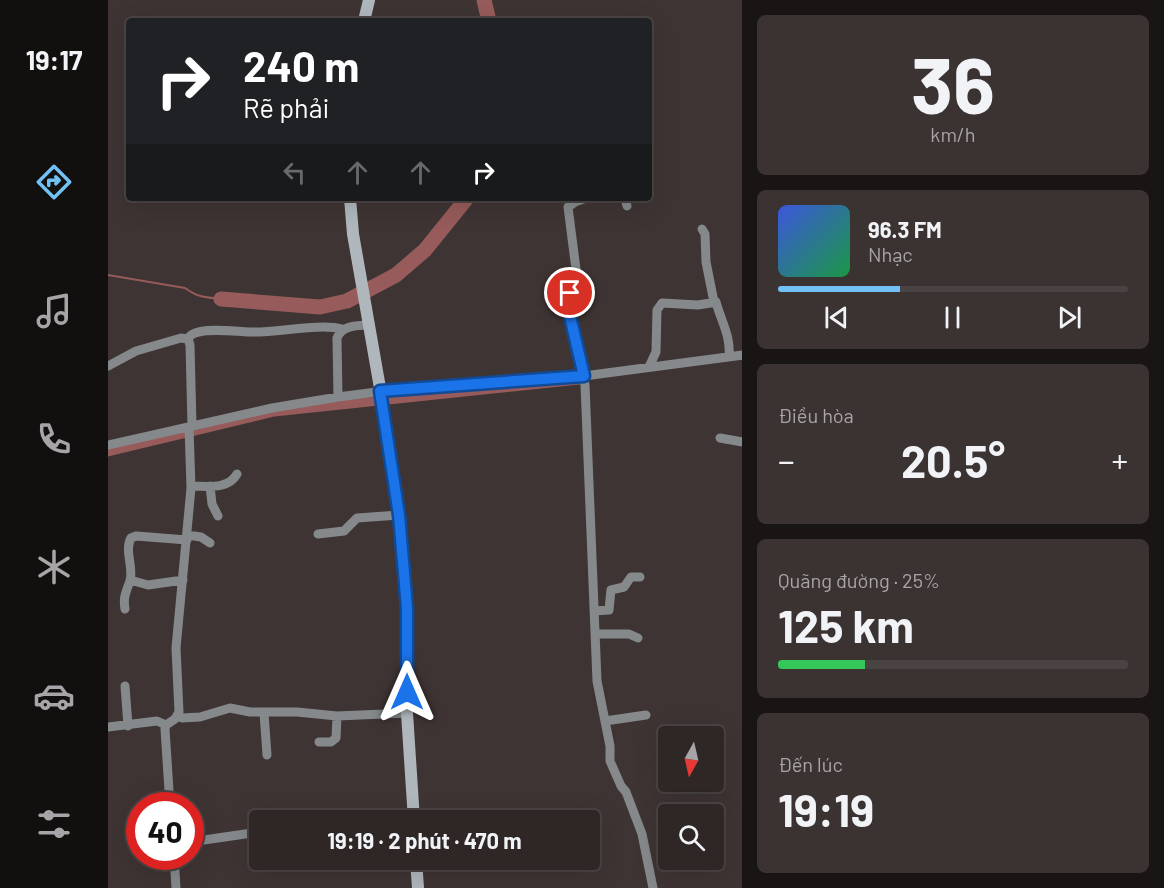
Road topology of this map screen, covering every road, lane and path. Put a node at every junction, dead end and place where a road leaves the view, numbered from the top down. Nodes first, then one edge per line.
1 (369, 0) edge
2 (365, 18) edge
3 (350, 201) edge
4 (578, 201) edge
5 (702, 229) dead end
6 (714, 302) junction
7 (368, 326) junction
8 (342, 329) junction
9 (188, 339) junction
10 (742, 355) edge
11 (729, 357) junction
12 (108, 366) edge
13 (649, 367) junction
14 (585, 380) junction
15 (338, 397) junction
16 (381, 397) junction
17 (190, 427) junction
18 (720, 438) dead end
19 (742, 442) edge
20 (108, 445) edge
21 (237, 474) dead end
22 (191, 486) junction
23 (210, 486) junction
24 (399, 515) junction
25 (218, 516) dead end
26 (318, 534) dead end
27 (187, 537) junction
28 (210, 543) dead end
29 (640, 577) dead end
30 (130, 579) junction
31 (183, 580) junction
32 (125, 609) dead end
33 (594, 610) junction
34 (594, 634) junction
35 (638, 639) dead end
36 (125, 686) dead end
37 (264, 713) junction
38 (407, 713) junction
39 (646, 715) dead end
40 (178, 716) junction
41 (337, 716) junction
42 (605, 721) junction
43 (166, 725) junction
44 (128, 726) junction
45 (108, 727) edge
46 (319, 742) dead end
47 (267, 755) dead end
48 (169, 792) edge
49 (413, 810) edge
50 (249, 833) edge
51 (204, 840) edge
52 (175, 870) edge
53 (417, 870) edge
54 (176, 888) edge
55 (418, 888) edge
56 (653, 888) edge

1 - 2 street
3 - 7 street
4 - 14 street
5 - 6 street
6 - 11 street
6 - 13 street
7 - 8 street
7 - 16 street
8 - 9 street
8 - 15 street
9 - 12 street
9 - 17 street
10 - 11 street
11 - 13 street
13 - 14 street
14 - 16 street
14 - 33 street
15 - 16 street
15 - 17 street
16 - 24 street
17 - 20 street
17 - 22 street
18 - 19 street
21 - 23 street
22 - 23 street
22 - 27 street
23 - 25 street
24 - 26 street
24 - 38 street
27 - 28 street
27 - 30 street
27 - 31 street
29 - 33 street
30 - 31 street
30 - 32 street
31 - 40 street
33 - 34 street
34 - 35 street
34 - 42 street
36 - 44 street
37 - 40 street
37 - 41 street
37 - 47 street
38 - 41 street
38 - 49 street
39 - 42 street
40 - 43 street
41 - 46 street
42 - 56 street
43 - 44 street
43 - 48 street
44 - 45 street
50 - 51 street
52 - 54 street
53 - 55 street

